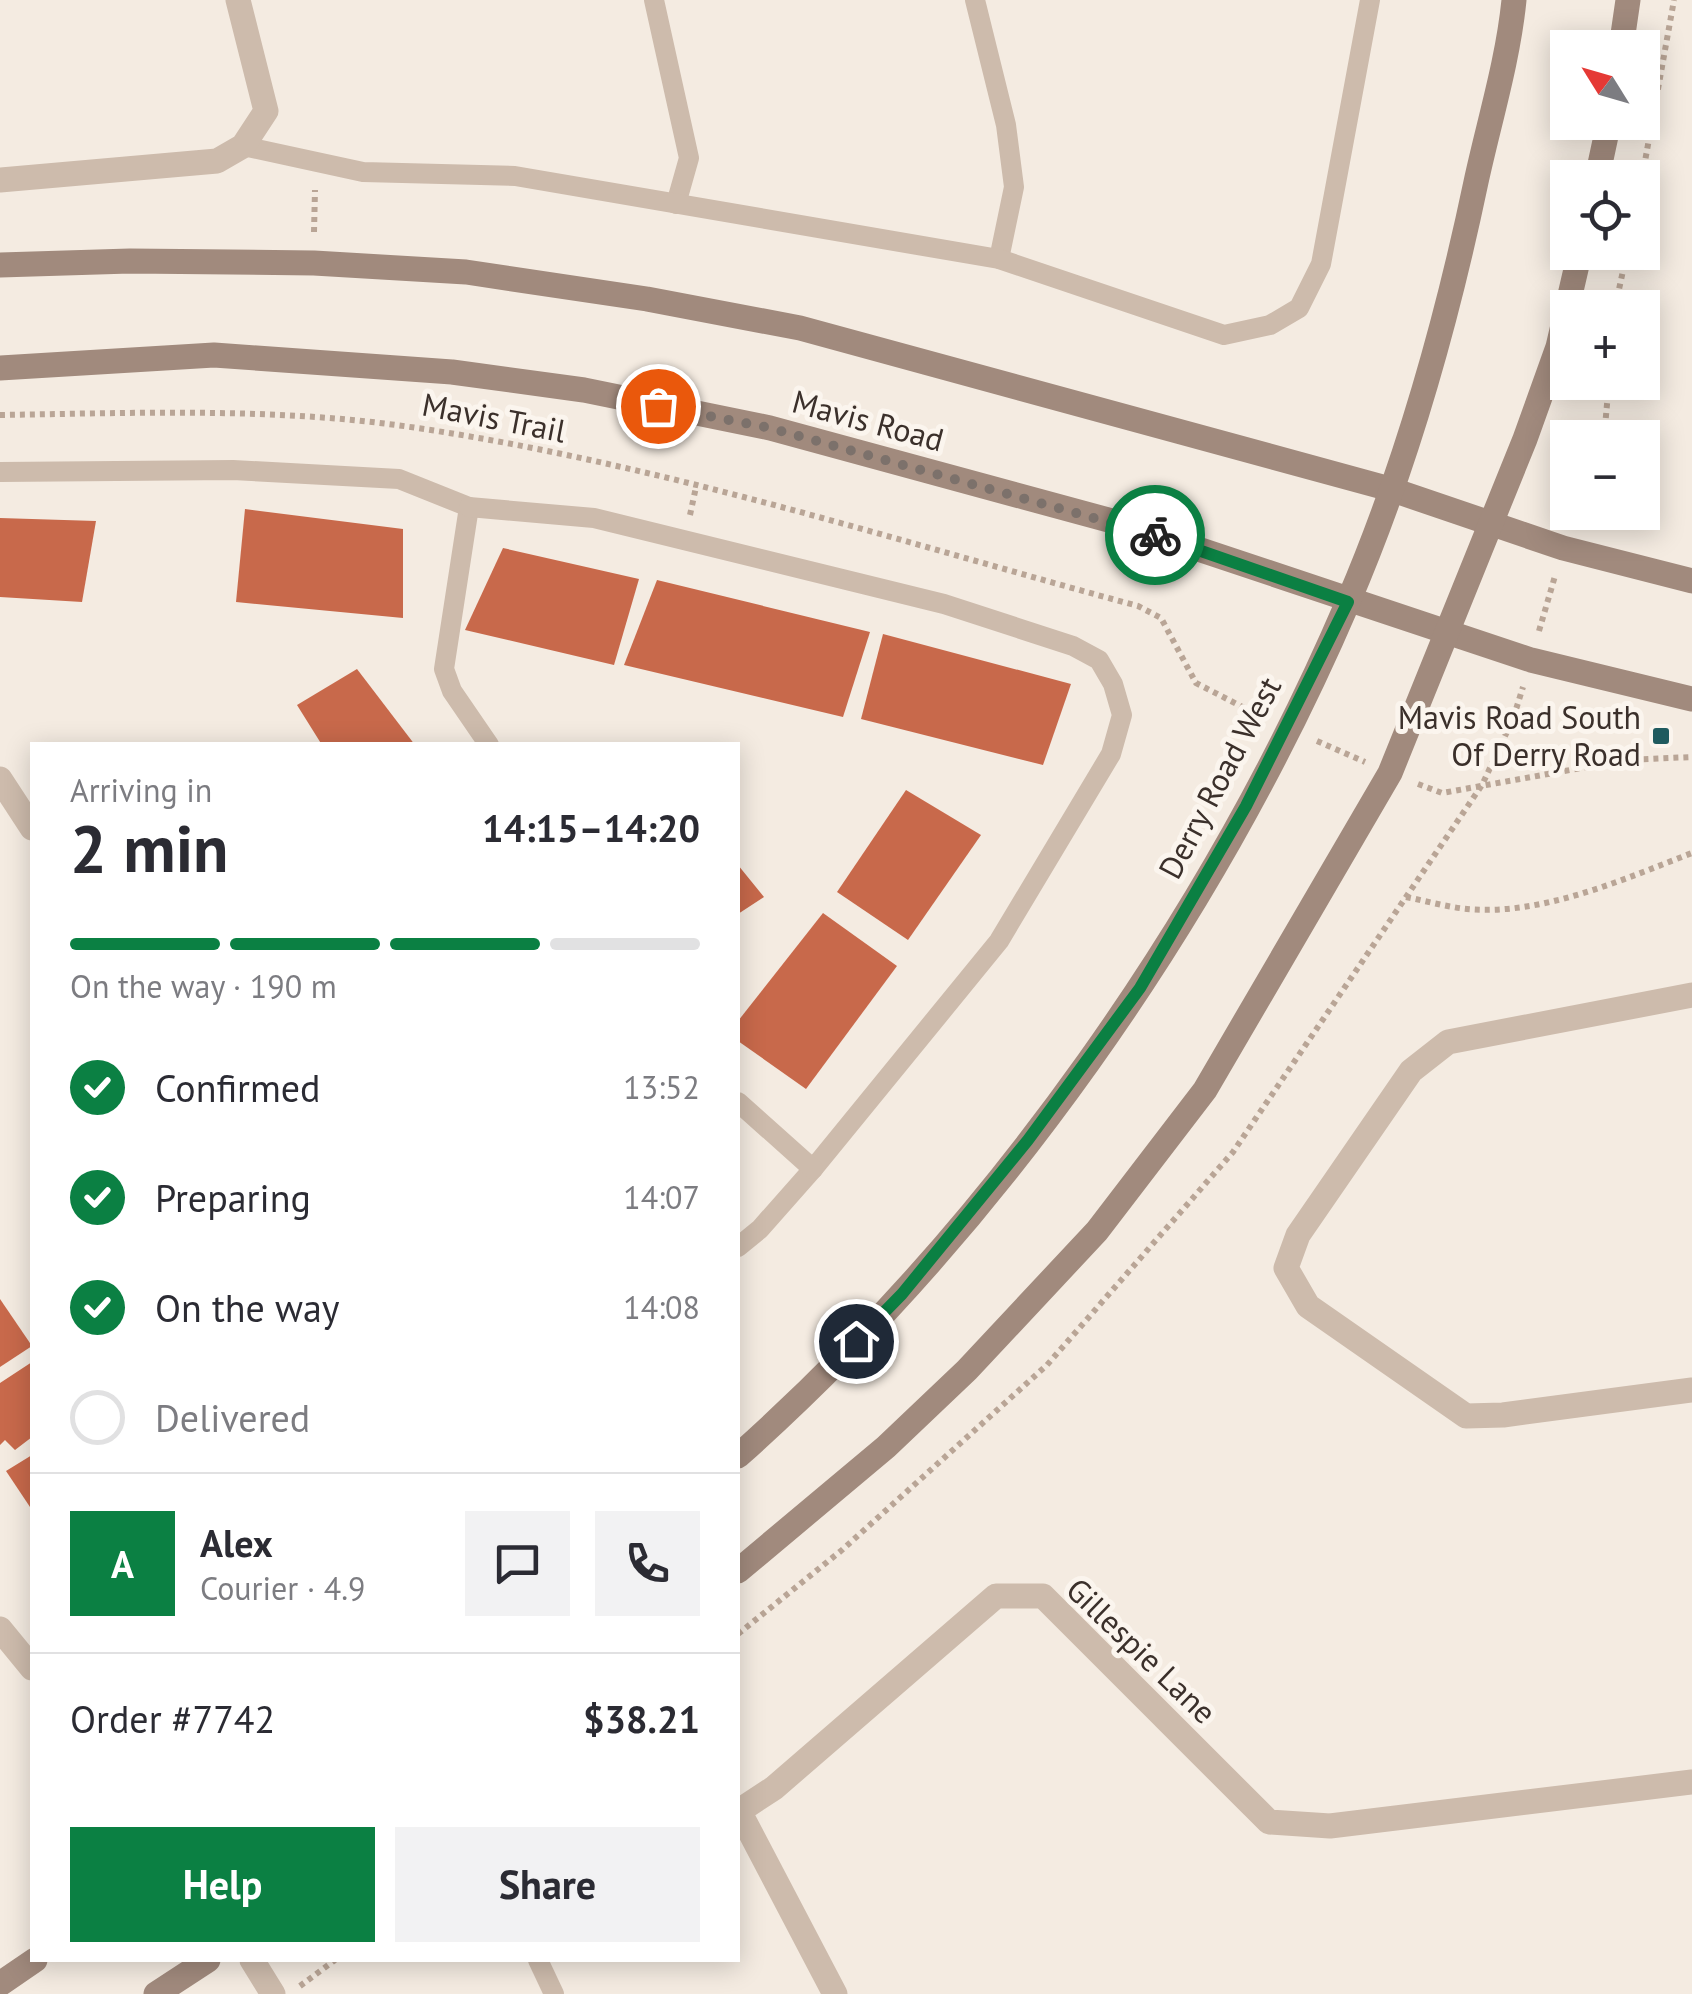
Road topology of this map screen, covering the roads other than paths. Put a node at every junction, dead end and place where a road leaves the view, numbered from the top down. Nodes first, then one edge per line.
1 (238, 0) edge
2 (654, 0) edge
3 (975, 0) edge
4 (1370, 0) edge
5 (1514, 0) edge
6 (1628, 0) edge
7 (1624, 30) edge
8 (242, 146) junction
9 (0, 180) edge
10 (676, 204) junction
11 (999, 259) junction
12 (0, 265) edge
13 (1576, 270) edge
14 (0, 368) edge
15 (0, 472) edge
16 (1390, 489) junction
17 (470, 508) junction
18 (1490, 522) junction
19 (1692, 581) edge
20 (1348, 602) junction
21 (1448, 633) junction
22 (1692, 698) edge
23 (487, 742) edge
24 (0, 779) edge
25 (30, 825) edge
26 (1692, 995) edge
27 (740, 1104) edge
28 (813, 1169) junction
29 (740, 1245) edge
30 (1692, 1390) edge
31 (740, 1454) edge
32 (740, 1569) edge
33 (0, 1629) edge
34 (30, 1666) edge
35 (1692, 1782) edge
36 (740, 1810) edge
37 (740, 1815) edge
38 (32, 1962) edge
39 (205, 1962) edge
40 (253, 1962) edge
41 (539, 1962) edge
42 (0, 1984) edge
43 (156, 1994) edge
44 (273, 1994) edge
45 (554, 1994) edge
46 (835, 1994) edge

1 - 8 street
2 - 10 lane
3 - 11 lane
4 - 11 lane
5 - 16 main road, Derry Road West
6 - 7 main road
8 - 9 street
8 - 10 lane
10 - 11 lane
12 - 16 main road
13 - 18 main road
14 - 20 main road, Mavis Road
15 - 17 lane
16 - 18 main road
16 - 20 main road, Derry Road West
17 - 23 lane
17 - 28 lane
18 - 19 main road
18 - 21 main road
20 - 21 main road, Mavis Road
20 - 31 main road, Derry Road West
21 - 22 main road, Mavis Road
21 - 32 main road
24 - 25 street
26 - 30 street
27 - 28 lane
28 - 29 lane
33 - 34 street
35 - 36 street, Gillespie Lane
37 - 46 street, Gillespie Lane
38 - 42 main road
39 - 43 main road
40 - 44 street
41 - 45 lane

